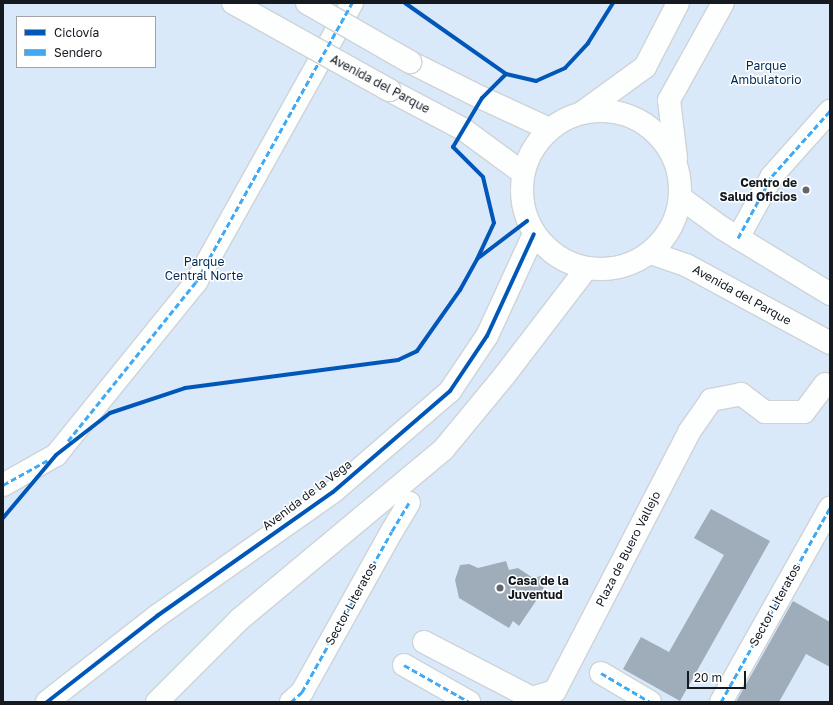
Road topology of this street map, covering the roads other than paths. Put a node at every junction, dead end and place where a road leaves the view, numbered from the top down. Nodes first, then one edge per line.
1 (233, 3) edge
2 (306, 3) edge
3 (352, 3) edge
4 (678, 3) edge
5 (723, 3) edge
6 (830, 111) edge
7 (583, 112) junction
8 (550, 129) junction
9 (677, 163) junction
10 (523, 172) junction
11 (681, 198) junction
12 (534, 234) junction
13 (738, 238) junction
14 (651, 253) junction
15 (586, 269) junction
16 (830, 294) edge
17 (830, 343) edge
18 (825, 384) dead end
19 (3, 485) edge
20 (409, 503) dead end
21 (830, 508) edge
22 (424, 642) dead end
23 (404, 665) dead end
24 (601, 673) dead end
25 (47, 702) edge
26 (157, 702) edge
27 (291, 702) edge
28 (469, 702) edge
29 (650, 702) edge
30 (721, 702) edge

1 - 10 street, Avenida del Parque, bridge
2 - 8 street, bridge
3 - 19 street
4 - 7 street
5 - 9 street
6 - 13 street
7 - 8 street
7 - 9 street
8 - 10 street
9 - 11 street
10 - 12 street
11 - 13 street
11 - 14 street
12 - 15 street
12 - 25 street, Avenida de la Vega
13 - 16 street
14 - 15 street
14 - 17 street, Avenida del Parque
15 - 26 street
18 - 22 street, Plaza de Buero Vallejo
20 - 27 street, Sector Literatos
21 - 30 street, Sector Literatos
23 - 28 street
24 - 29 street

